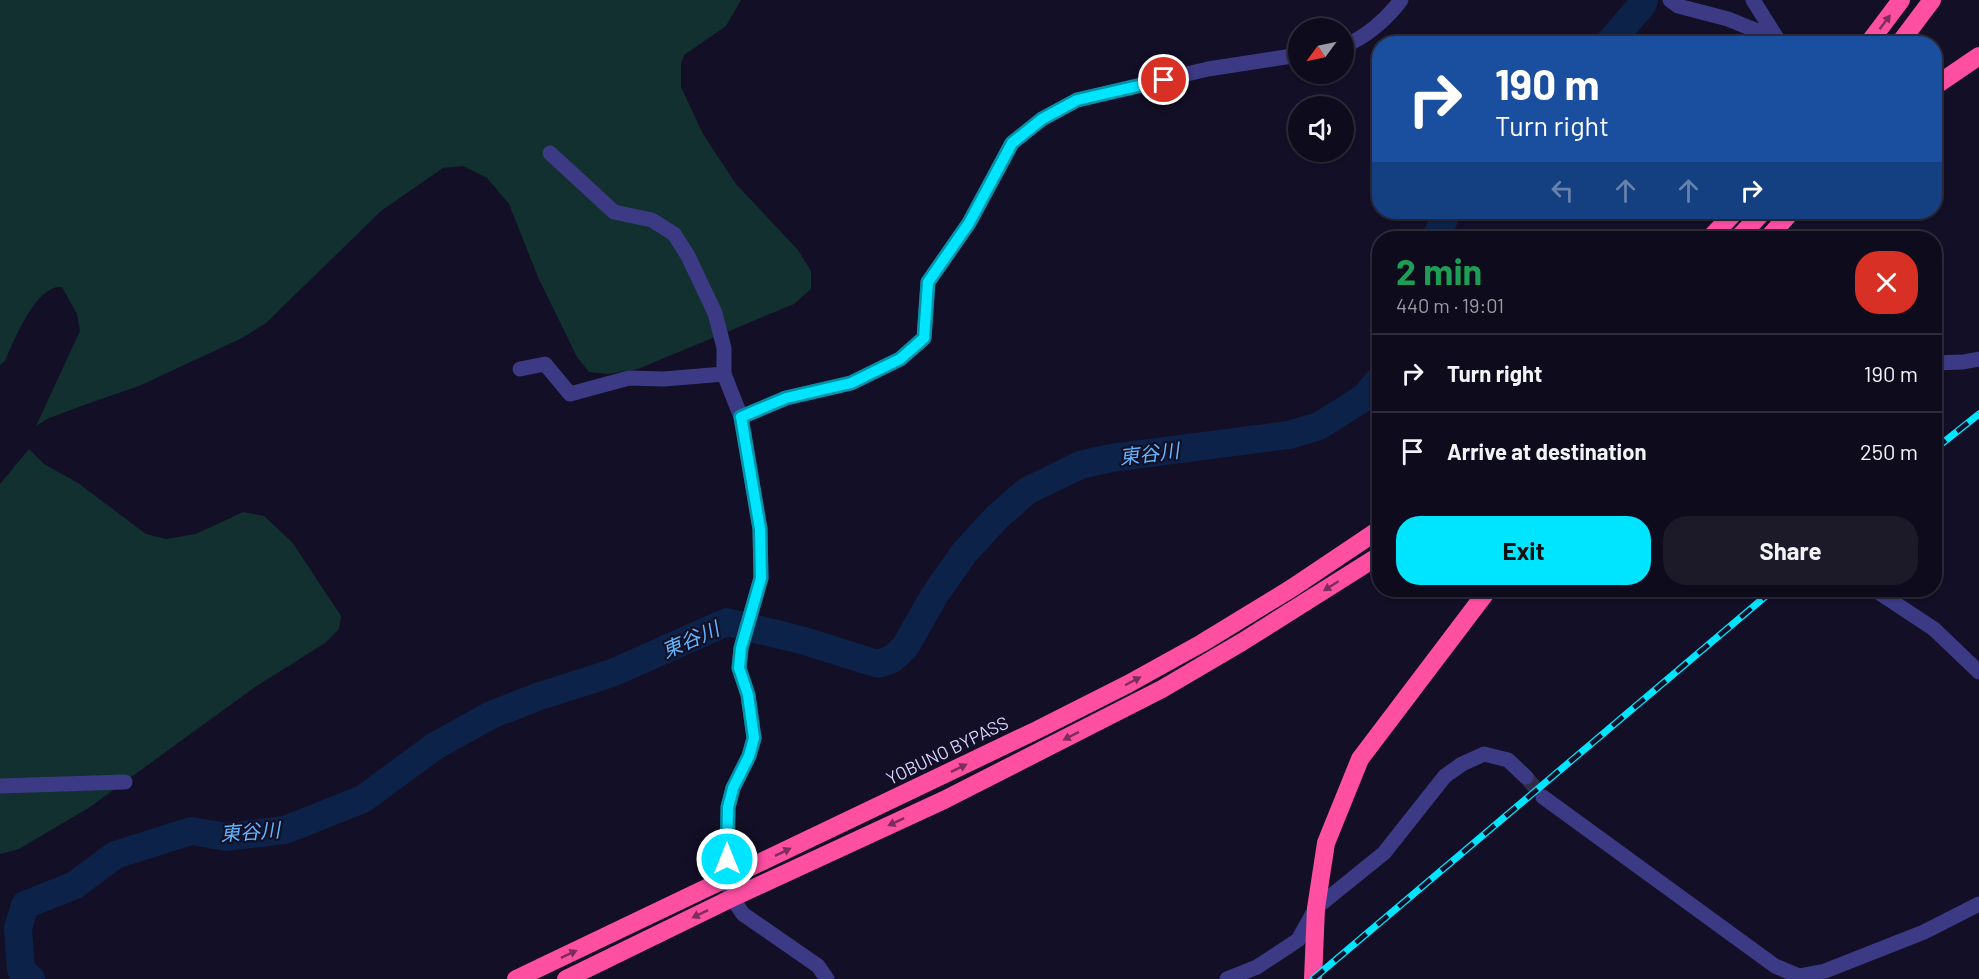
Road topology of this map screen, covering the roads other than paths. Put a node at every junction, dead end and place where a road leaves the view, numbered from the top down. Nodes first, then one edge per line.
1 (1401, 0) edge
2 (1754, 0) edge
3 (1901, 0) edge
4 (1932, 0) edge
5 (1674, 3) edge
6 (1768, 36) edge
7 (1777, 36) edge
8 (1875, 36) edge
9 (1905, 36) edge
10 (1354, 41) edge
11 (1979, 56) edge
12 (1288, 57) edge
13 (1942, 81) edge
14 (550, 153) dead end
15 (1728, 219) edge
16 (1756, 219) edge
17 (1785, 219) edge
18 (1717, 231) edge
19 (1745, 231) edge
20 (1774, 231) edge
21 (1979, 359) edge
22 (1942, 363) edge
23 (520, 369) dead end
24 (724, 374) junction
25 (741, 417) junction
26 (1372, 534) edge
27 (1372, 560) edge
28 (1483, 597) edge
29 (1886, 597) edge
30 (1979, 672) edge
31 (1526, 777) tunnel mouth
32 (125, 782) dead end
33 (0, 786) edge
34 (1543, 797) tunnel mouth
35 (727, 879) junction
36 (732, 898) junction
37 (1979, 904) edge
38 (1316, 908) junction
39 (516, 979) edge
40 (566, 979) edge
41 (827, 979) edge
42 (1227, 979) edge
43 (1312, 979) edge

1 - 10 street
2 - 7 street
8 -> 3 highway
4 - 9 highway
5 - 6 street
11 - 13 highway
12 - 25 street
14 - 24 street
15 - 18 highway
16 - 19 highway
17 - 20 highway
21 - 22 street
23 - 24 street
24 - 25 street
25 - 35 street
35 -> 26 highway, YOBUNO BYPASS
27 -> 36 highway
28 - 38 highway
29 - 30 street
31 - 38 street
32 - 33 street
34 - 37 street
35 - 36 street
39 -> 35 highway, YOBUNO BYPASS
36 -> 40 highway
36 - 41 street
38 - 42 street
38 - 43 highway

